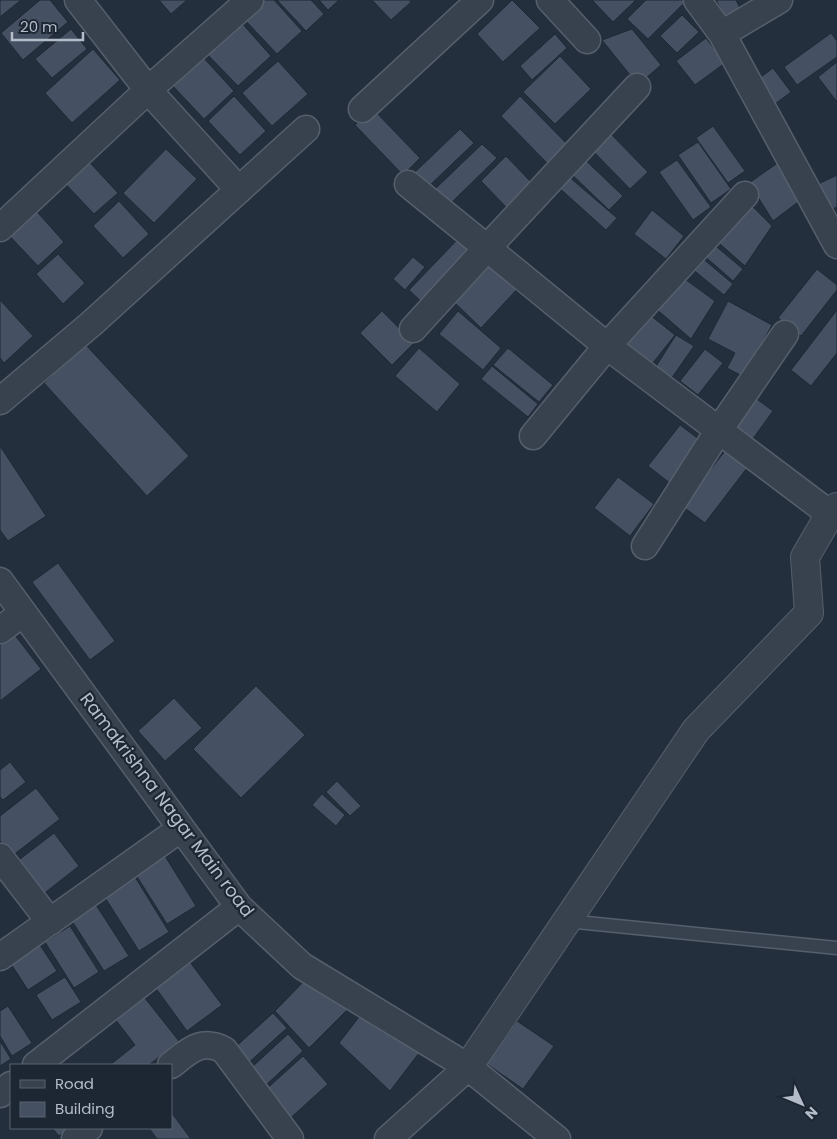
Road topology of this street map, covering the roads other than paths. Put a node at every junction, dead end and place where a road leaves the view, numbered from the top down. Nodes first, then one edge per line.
1 (78, 0) edge
2 (250, 0) edge
3 (480, 0) edge
4 (550, 0) edge
5 (697, 0) edge
6 (779, 0) edge
7 (722, 34) junction
8 (587, 40) dead end
9 (638, 87) dead end
10 (148, 90) junction
11 (362, 109) dead end
12 (306, 128) dead end
13 (408, 184) dead end
14 (239, 190) junction
15 (745, 195) dead end
16 (0, 228) edge
17 (837, 246) edge
18 (487, 248) junction
19 (413, 330) dead end
20 (785, 334) dead end
21 (607, 346) junction
22 (0, 401) edge
23 (719, 430) junction
24 (533, 436) dead end
25 (834, 511) edge
26 (645, 546) dead end
27 (0, 581) edge
28 (23, 613) junction
29 (0, 630) edge
30 (180, 828) junction
31 (0, 857) edge
32 (239, 906) junction
33 (567, 921) junction
34 (50, 922) junction
35 (837, 948) edge
36 (0, 957) edge
37 (37, 1064) edge
38 (172, 1064) edge
39 (468, 1067) junction
40 (10, 1086) edge
41 (0, 1094) edge
42 (88, 1129) edge
43 (75, 1139) edge
44 (290, 1139) edge
45 (388, 1139) edge
46 (557, 1139) edge

1 - 10 street
2 - 10 street
3 - 11 street
4 - 8 street
5 - 7 street
6 - 7 street
7 - 17 street
9 - 18 street
10 - 14 street
10 - 16 street
12 - 14 street
13 - 18 street
14 - 22 street
15 - 21 street
18 - 19 street
18 - 21 street
20 - 23 street
21 - 23 street
21 - 24 street
23 - 25 street
23 - 26 street
25 - 33 street
27 - 28 street, Ramakrishna Nagar Main road
28 - 29 street
28 - 30 street, Ramakrishna Nagar Main road
30 - 32 street, Ramakrishna Nagar Main road
30 - 34 street
31 - 34 street
32 - 37 street
32 - 39 street, Ramakrishna Nagar Main road
33 - 35 lane
33 - 39 street
34 - 36 street
38 - 44 street
39 - 45 street
39 - 46 street, Ramakrishna Nagar Main road
40 - 41 street
42 - 43 street

